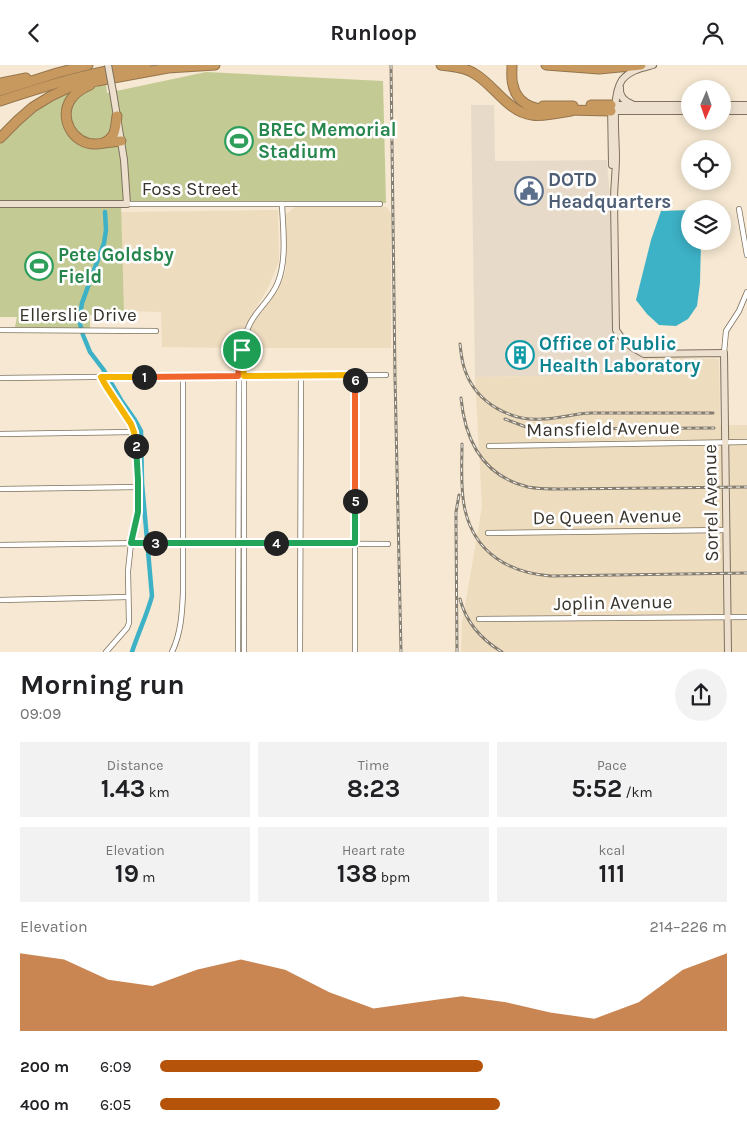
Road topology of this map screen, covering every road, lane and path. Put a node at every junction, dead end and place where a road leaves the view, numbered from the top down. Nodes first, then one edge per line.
1 (88, 65) edge
2 (108, 65) edge
3 (146, 65) edge
4 (215, 65) edge
5 (441, 65) edge
6 (546, 65) edge
7 (642, 65) edge
8 (653, 65) edge
9 (514, 70) edge
10 (46, 76) junction
11 (119, 77) junction
12 (0, 83) edge
13 (620, 85) junction
14 (0, 91) edge
15 (0, 102) edge
16 (635, 105) junction
17 (681, 105) edge
18 (731, 105) edge
19 (747, 105) edge
20 (613, 108) junction
21 (571, 111) junction
22 (681, 111) edge
23 (731, 111) edge
24 (747, 111) edge
25 (117, 116) junction
26 (0, 138) edge
27 (122, 141) junction
28 (101, 144) junction
29 (0, 204) edge
30 (127, 204) junction
31 (282, 204) junction
32 (380, 204) dead end
33 (739, 209) dead end
34 (747, 255) edge
35 (747, 292) edge
36 (0, 330) edge
37 (156, 331) dead end
38 (724, 353) junction
39 (355, 375) junction
40 (386, 375) dead end
41 (183, 376) junction
42 (241, 376) junction
43 (301, 376) junction
44 (103, 377) junction
45 (0, 379) edge
46 (134, 432) junction
47 (0, 434) edge
48 (238, 437) junction
49 (244, 437) junction
50 (747, 442) edge
51 (725, 443) junction
52 (489, 446) dead end
53 (138, 487) junction
54 (0, 489) edge
55 (726, 530) junction
56 (488, 533) dead end
57 (131, 543) junction
58 (184, 543) junction
59 (238, 543) junction
60 (244, 543) junction
61 (299, 543) junction
62 (355, 543) junction
63 (388, 544) dead end
64 (0, 545) edge
65 (128, 597) junction
66 (0, 600) edge
67 (238, 601) junction
68 (244, 601) junction
69 (728, 617) junction
70 (747, 617) edge
71 (479, 619) dead end
72 (106, 652) edge
73 (172, 652) edge
74 (238, 652) edge
75 (244, 652) edge
76 (300, 652) edge
77 (355, 652) edge
78 (728, 652) edge

1 - 10 highway
2 - 25 street, bridge
3 - 15 highway
4 - 11 highway
5 - 21 highway
6 - 7 highway
8 - 13 street
9 - 20 highway
9 - 21 highway
10 - 12 highway
10 - 14 highway
11 - 26 highway
11 - 28 highway
13 - 16 street
13 - 20 street
16 - 17 street
16 - 20 street
18 - 19 street
20 - 21 highway
20 - 22 street
20 - 38 street
23 - 24 street
25 - 27 street
25 - 28 highway
27 - 28 highway
27 - 30 street
29 - 30 street, Foss Street
30 - 31 street, Foss Street
31 - 32 street, Foss Street
31 - 42 street
33 - 34 street
35 - 38 street
36 - 37 street, Ellerslie Drive
38 - 51 street, Sorrel Avenue
39 - 40 street
39 - 43 street
39 - 62 street
41 - 42 street
41 - 44 street
41 - 58 street
42 - 43 street
42 - 48 street
42 - 49 street
43 - 61 street
44 - 45 street
44 - 46 street
46 - 47 street
46 - 53 street
48 - 49 street
48 - 59 street
49 - 60 street
50 - 51 street, Mansfield Avenue
51 - 52 street, Mansfield Avenue
51 - 55 street, Sorrel Avenue
53 - 54 street
53 - 57 street
55 - 56 street, De Queen Avenue
55 - 69 street, Sorrel Avenue
57 - 58 street
57 - 64 street
57 - 65 street
58 - 59 street
58 - 73 street
59 - 60 street
59 - 67 street
60 - 61 street
60 - 68 street
61 - 62 street
61 - 76 street
62 - 63 street
62 - 77 street
65 - 66 street
65 - 72 street
67 - 68 street
67 - 74 street
68 - 75 street
69 - 70 street, Joplin Avenue
69 - 71 street, Joplin Avenue
69 - 78 street, Sorrel Avenue

